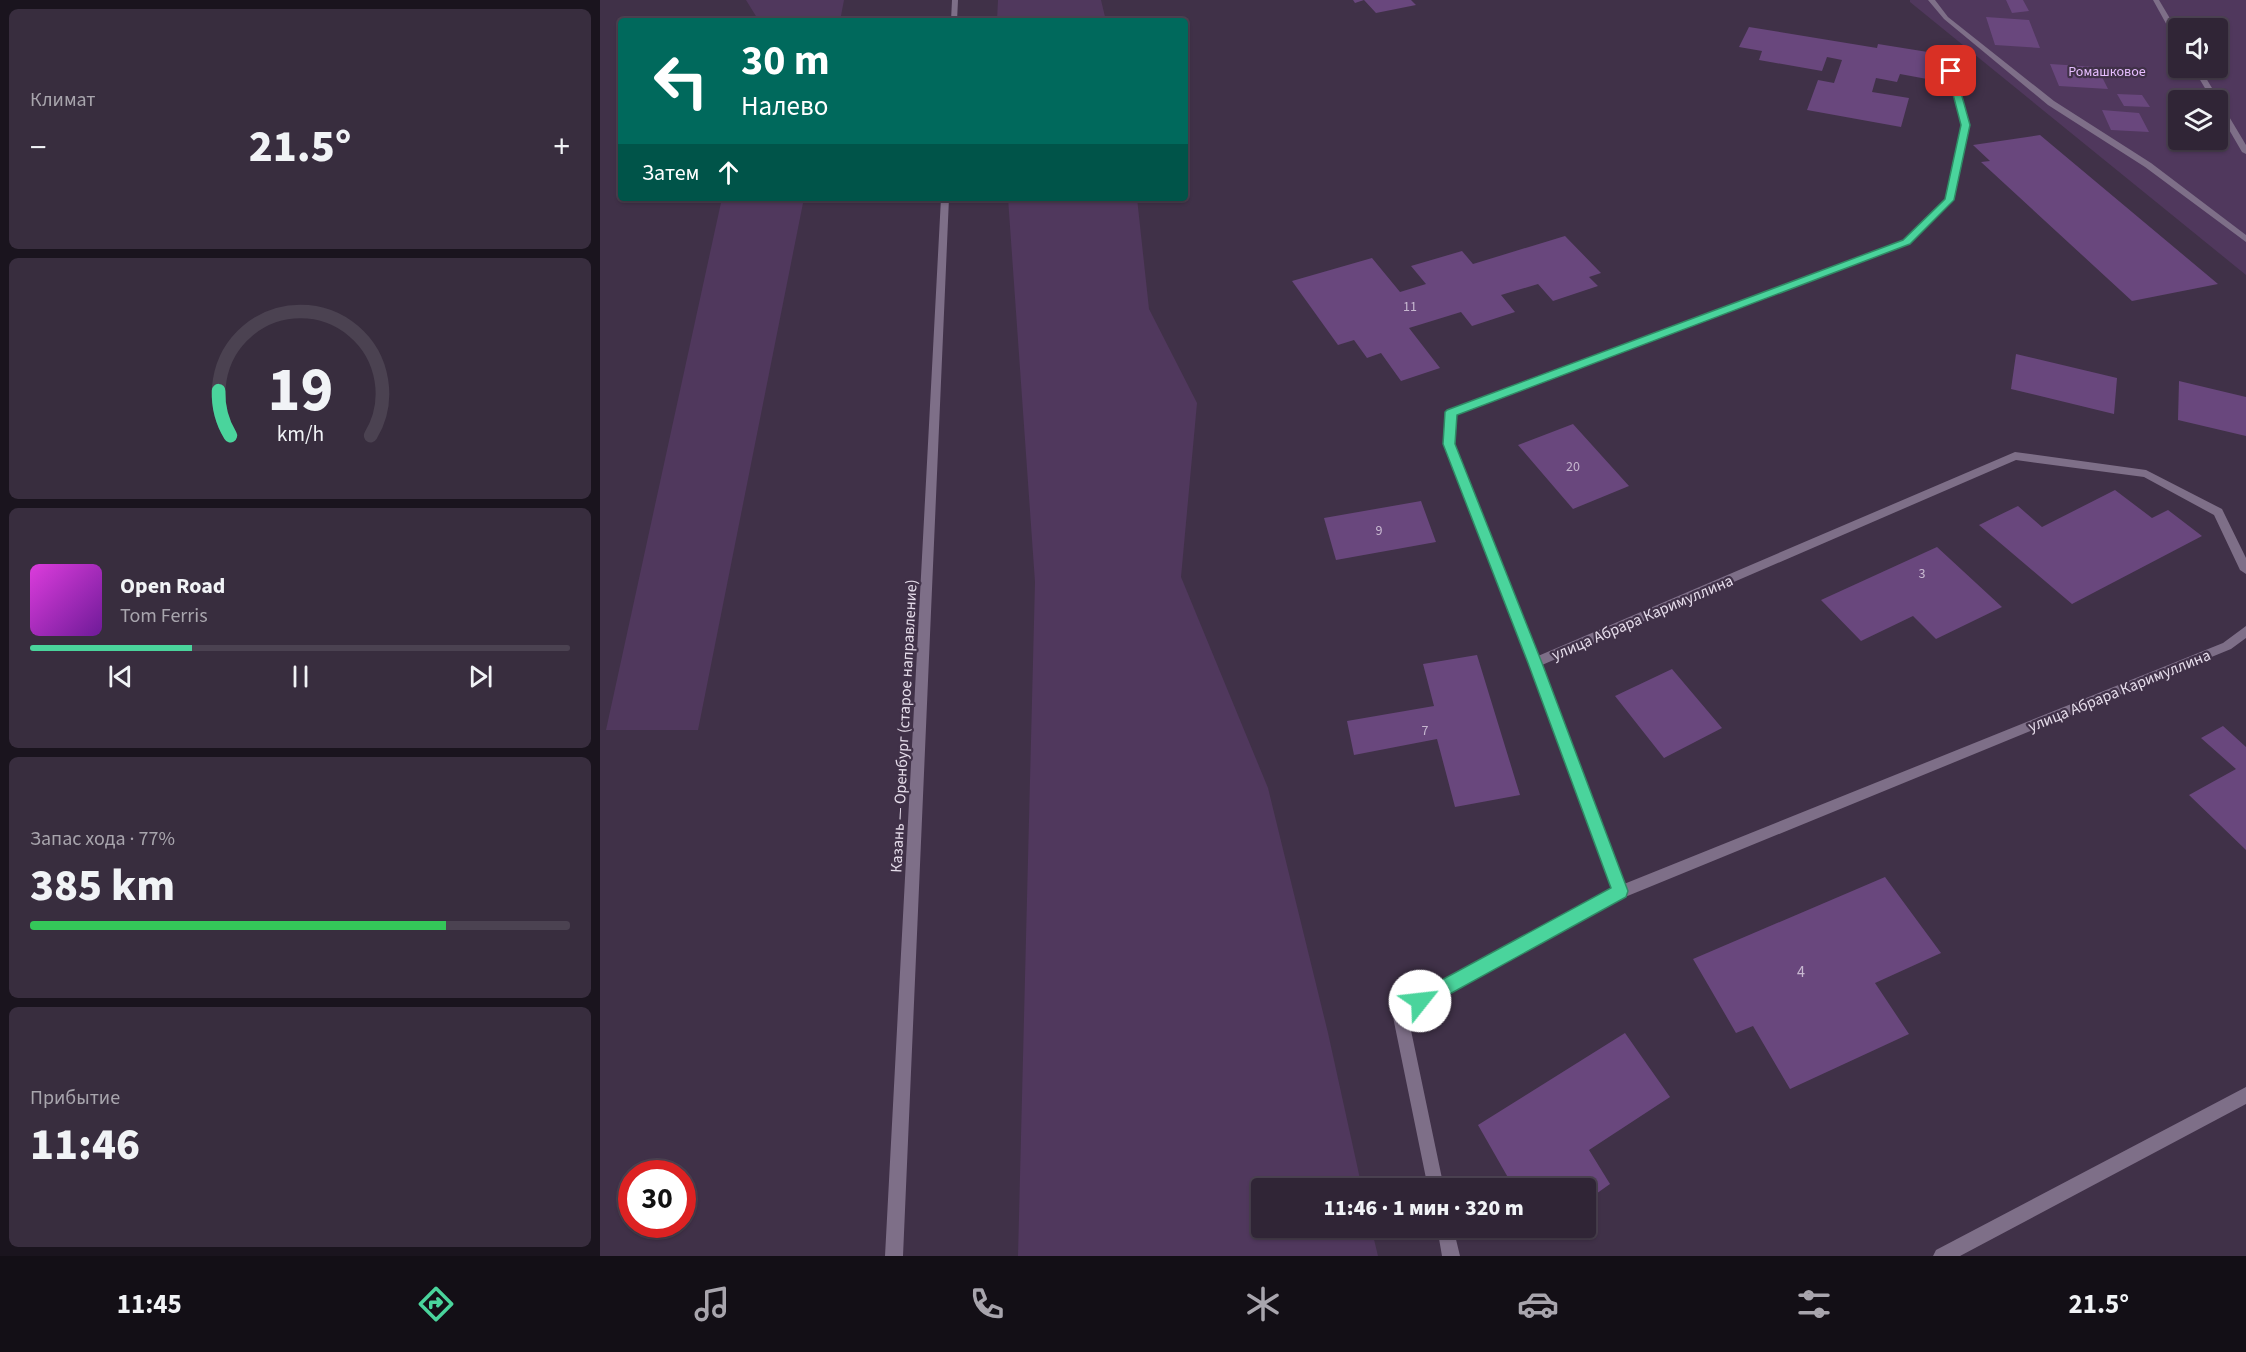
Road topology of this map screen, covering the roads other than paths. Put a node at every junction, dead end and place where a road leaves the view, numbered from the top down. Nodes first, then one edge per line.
1 (955, 0) edge
2 (1931, 0) edge
3 (2156, 0) edge
4 (954, 18) edge
5 (2168, 21) edge
6 (1946, 53) dead end
7 (2228, 122) edge
8 (2246, 152) edge
9 (945, 201) edge
10 (2246, 238) edge
11 (2246, 570) edge
12 (2246, 631) edge
13 (1535, 663) junction
14 (1620, 891) junction
15 (2246, 1095) edge
16 (1435, 1178) edge
17 (1446, 1238) edge
18 (894, 1256) edge
19 (1450, 1256) edge
20 (1942, 1256) edge

1 - 4 street
2 - 10 street
3 - 5 street
6 - 13 street, улица Абрара Каримуллина
7 - 8 street
9 - 18 street, Казань — Оренбург (старое направление)
11 - 13 street, улица Абрара Каримуллина
12 - 14 street, улица Абрара Каримуллина
13 - 14 street
14 - 16 street, улица Абрара Каримуллина
15 - 20 street
17 - 19 street

